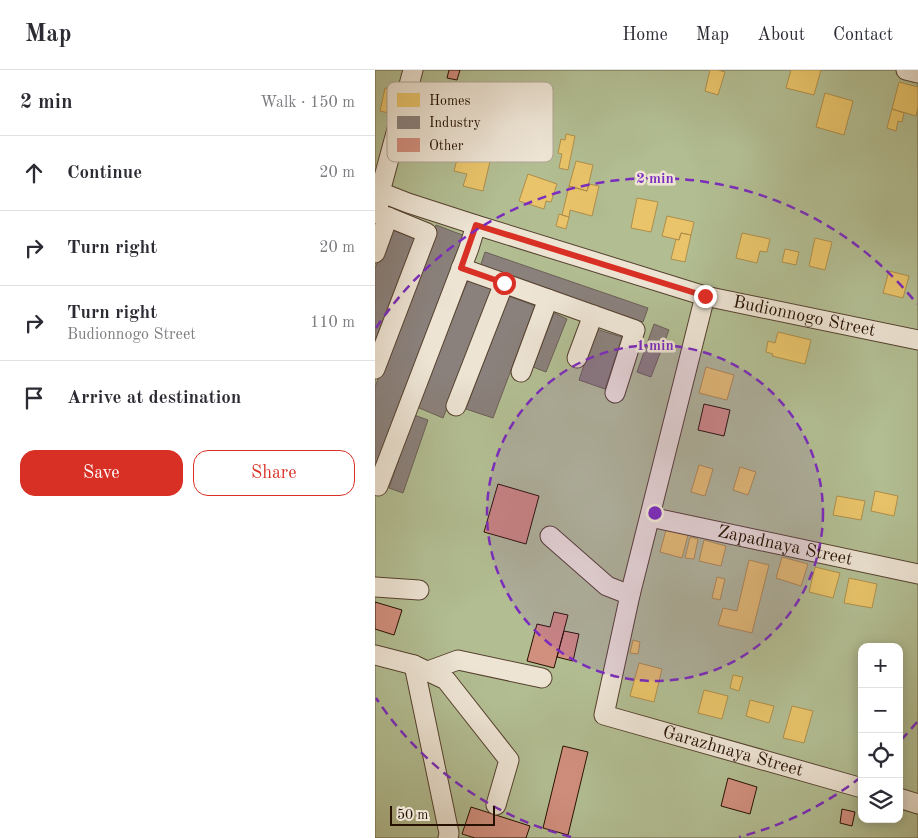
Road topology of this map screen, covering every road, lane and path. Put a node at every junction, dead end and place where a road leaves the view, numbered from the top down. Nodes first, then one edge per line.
1 (906, 70) edge
2 (918, 73) edge
3 (387, 160) edge
4 (378, 191) edge
5 (380, 215) edge
6 (476, 225) junction
7 (375, 253) edge
8 (461, 268) junction
9 (504, 283) junction
10 (705, 296) junction
11 (548, 299) junction
12 (593, 315) junction
13 (918, 340) edge
14 (577, 358) dead end
15 (375, 369) edge
16 (521, 372) dead end
17 (615, 392) dead end
18 (457, 406) dead end
19 (378, 486) dead end
20 (650, 517) junction
21 (550, 536) dead end
22 (918, 574) edge
23 (375, 587) edge
24 (419, 590) dead end
25 (630, 595) junction
26 (375, 655) edge
27 (421, 668) junction
28 (543, 678) dead end
29 (858, 787) edge
30 (903, 799) edge
31 (918, 804) edge
32 (496, 805) dead end
33 (448, 838) edge

1 - 2 street
3 - 4 street
4 - 5 street
4 - 6 street, Budionnogo Street
5 - 7 street
5 - 15 street
6 - 8 street
6 - 10 street, Budionnogo Street
8 - 9 street
8 - 19 street
9 - 11 street
9 - 18 street
10 - 13 street, Budionnogo Street
10 - 20 street
11 - 12 street
11 - 16 street
12 - 14 street
12 - 17 street
20 - 22 street, Zapadnaya Street
20 - 25 street
21 - 25 street
23 - 24 street
25 - 29 street, Garazhnaya Street
26 - 27 street
27 - 28 street
27 - 32 street
27 - 33 street
30 - 31 street

